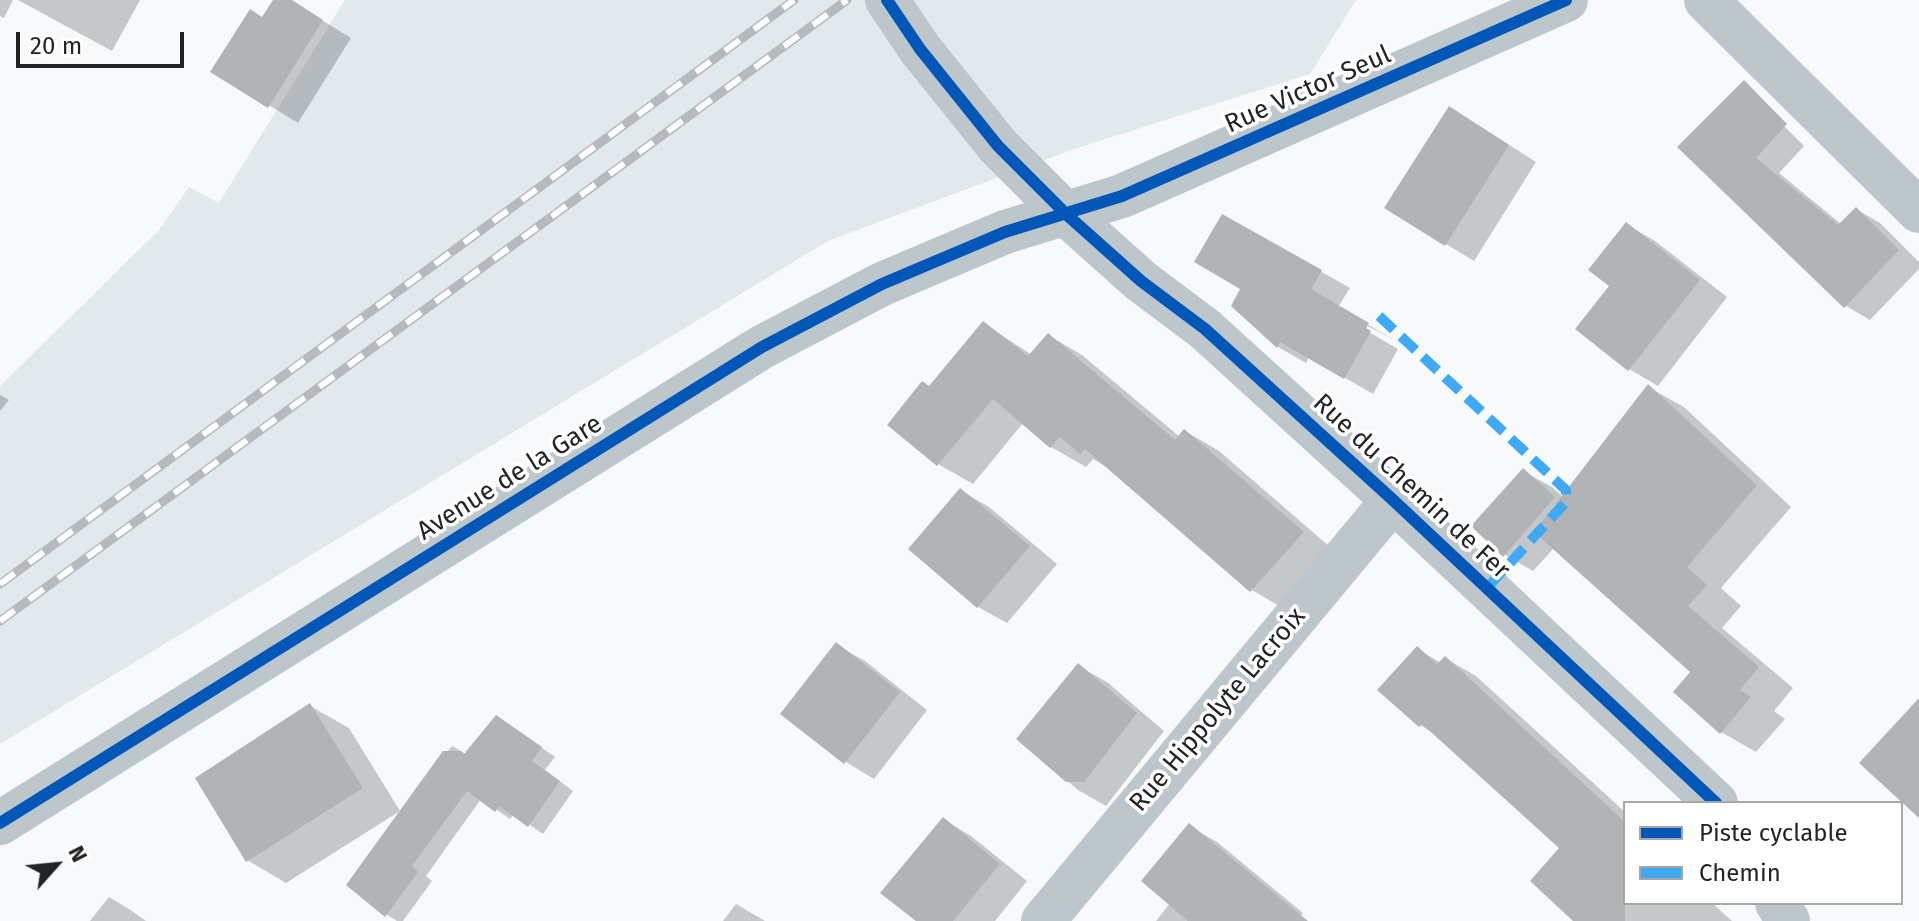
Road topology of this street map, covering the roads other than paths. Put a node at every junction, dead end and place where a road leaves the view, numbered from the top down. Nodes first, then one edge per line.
1 (887, 0) edge
2 (1566, 0) edge
3 (1706, 0) edge
4 (1919, 211) edge
5 (1066, 214) junction
6 (1393, 500) junction
7 (1714, 801) edge
8 (0, 823) edge
9 (1043, 921) edge

1 - 5 street, Rue du Chemin de Fer
2 - 5 street, Rue Victor Seul
3 - 4 street
5 - 6 street, Rue du Chemin de Fer
5 - 8 street, Avenue de la Gare
6 - 7 street, Rue du Chemin de Fer
6 - 9 street, Rue Hippolyte Lacroix

